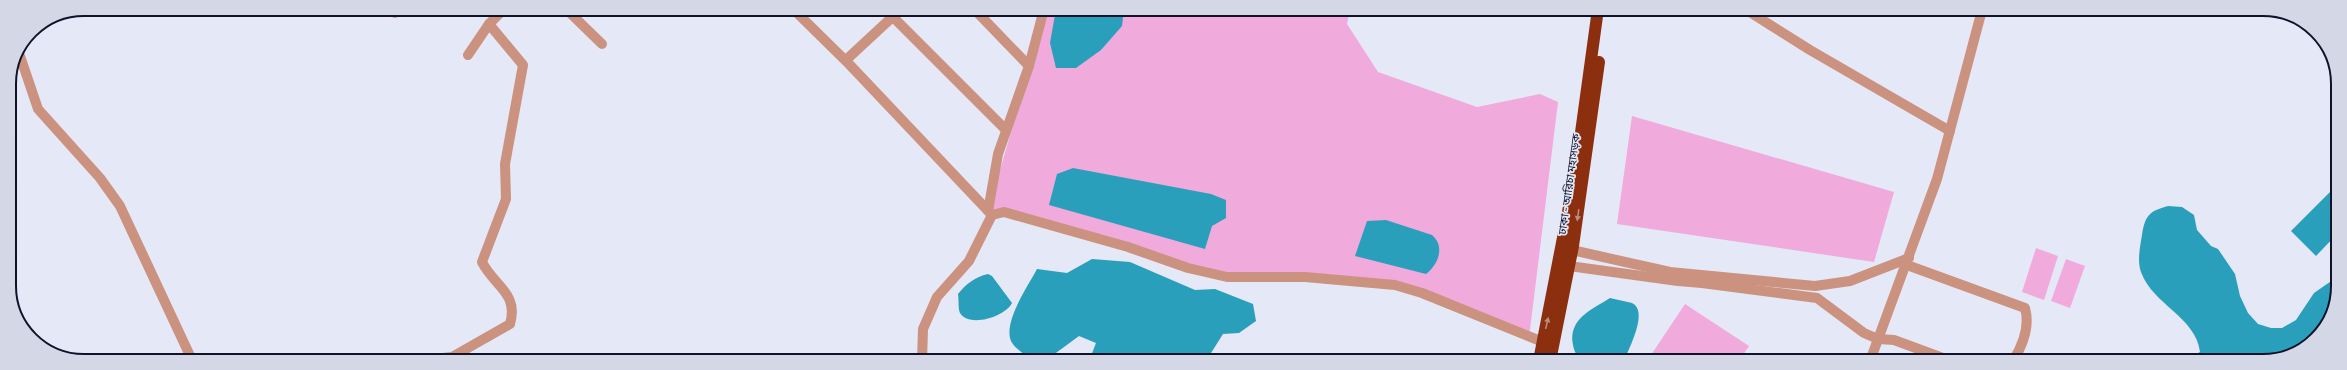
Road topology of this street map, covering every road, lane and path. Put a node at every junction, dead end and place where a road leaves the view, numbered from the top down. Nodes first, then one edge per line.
1 (495, 16) edge
2 (573, 16) edge
3 (800, 16) edge
4 (981, 16) edge
5 (1042, 16) edge
6 (1597, 16) edge
7 (1605, 16) edge
8 (1754, 16) edge
9 (1980, 16) edge
10 (892, 17) joint
11 (489, 24) junction
12 (602, 44) dead end
13 (468, 55) dead end
14 (21, 58) edge
15 (846, 60) junction
16 (1029, 66) junction
17 (1006, 130) junction
18 (1950, 131) junction
19 (990, 213) junction
20 (1572, 250) junction
21 (1908, 261) junction
22 (1569, 266) junction
23 (1878, 339) junction
24 (1543, 342) junction
25 (189, 354) edge
26 (458, 354) edge
27 (922, 354) edge
28 (1540, 354) edge
29 (1551, 354) edge
30 (1873, 354) edge
31 (1932, 354) edge
32 (2017, 354) edge

1 - 11 street
2 - 12 street
3 - 15 street
4 - 16 street
5 - 16 street
24 -> 6 highway
7 -> 20 highway, ঢাকা - আরিচা মহাসড়ক
8 - 18 street
9 - 18 street
10 - 15 street
10 - 17 street
11 - 13 street
11 - 26 street
14 - 25 street
15 - 19 street
16 - 17 street
17 - 19 street
18 - 21 street
19 - 24 street
19 - 27 street
20 - 21 street
20 - 22 highway, ঢাকা - আরিচা মহাসড়ক
21 - 23 street
21 - 32 street
22 - 23 street
22 - 29 highway, ঢাকা - আরিচা মহাসড়ক
23 - 30 street
23 - 31 street
24 - 28 highway

